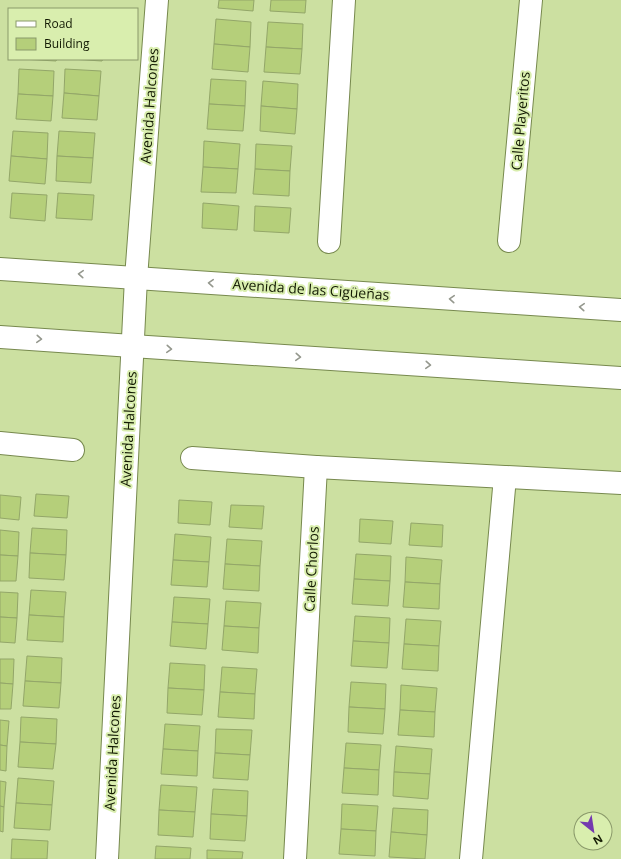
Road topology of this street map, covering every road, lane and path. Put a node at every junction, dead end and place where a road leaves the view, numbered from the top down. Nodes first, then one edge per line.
1 (157, 0) edge
2 (344, 0) edge
3 (531, 0) edge
4 (329, 242) dead end
5 (509, 242) dead end
6 (0, 269) edge
7 (136, 278) junction
8 (621, 310) edge
9 (0, 337) edge
10 (132, 346) junction
11 (621, 378) edge
12 (0, 443) edge
13 (73, 450) dead end
14 (192, 458) dead end
15 (316, 467) junction
16 (505, 477) junction
17 (621, 483) edge
18 (107, 859) edge
19 (295, 859) edge
20 (472, 859) edge

1 - 7 main road, Avenida Halcones
2 - 4 main road
3 - 5 main road, Calle Playeritos
7 -> 6 main road, Avenida de las Cigüeñas
8 -> 7 main road, Avenida de las Cigüeñas
7 - 10 main road, Avenida Halcones
9 -> 10 main road
10 -> 11 main road
10 - 18 main road, Avenida Halcones
12 - 13 main road
14 - 15 main road
15 - 16 main road
15 - 19 main road, Calle Chorlos
16 - 17 main road
16 - 20 main road

